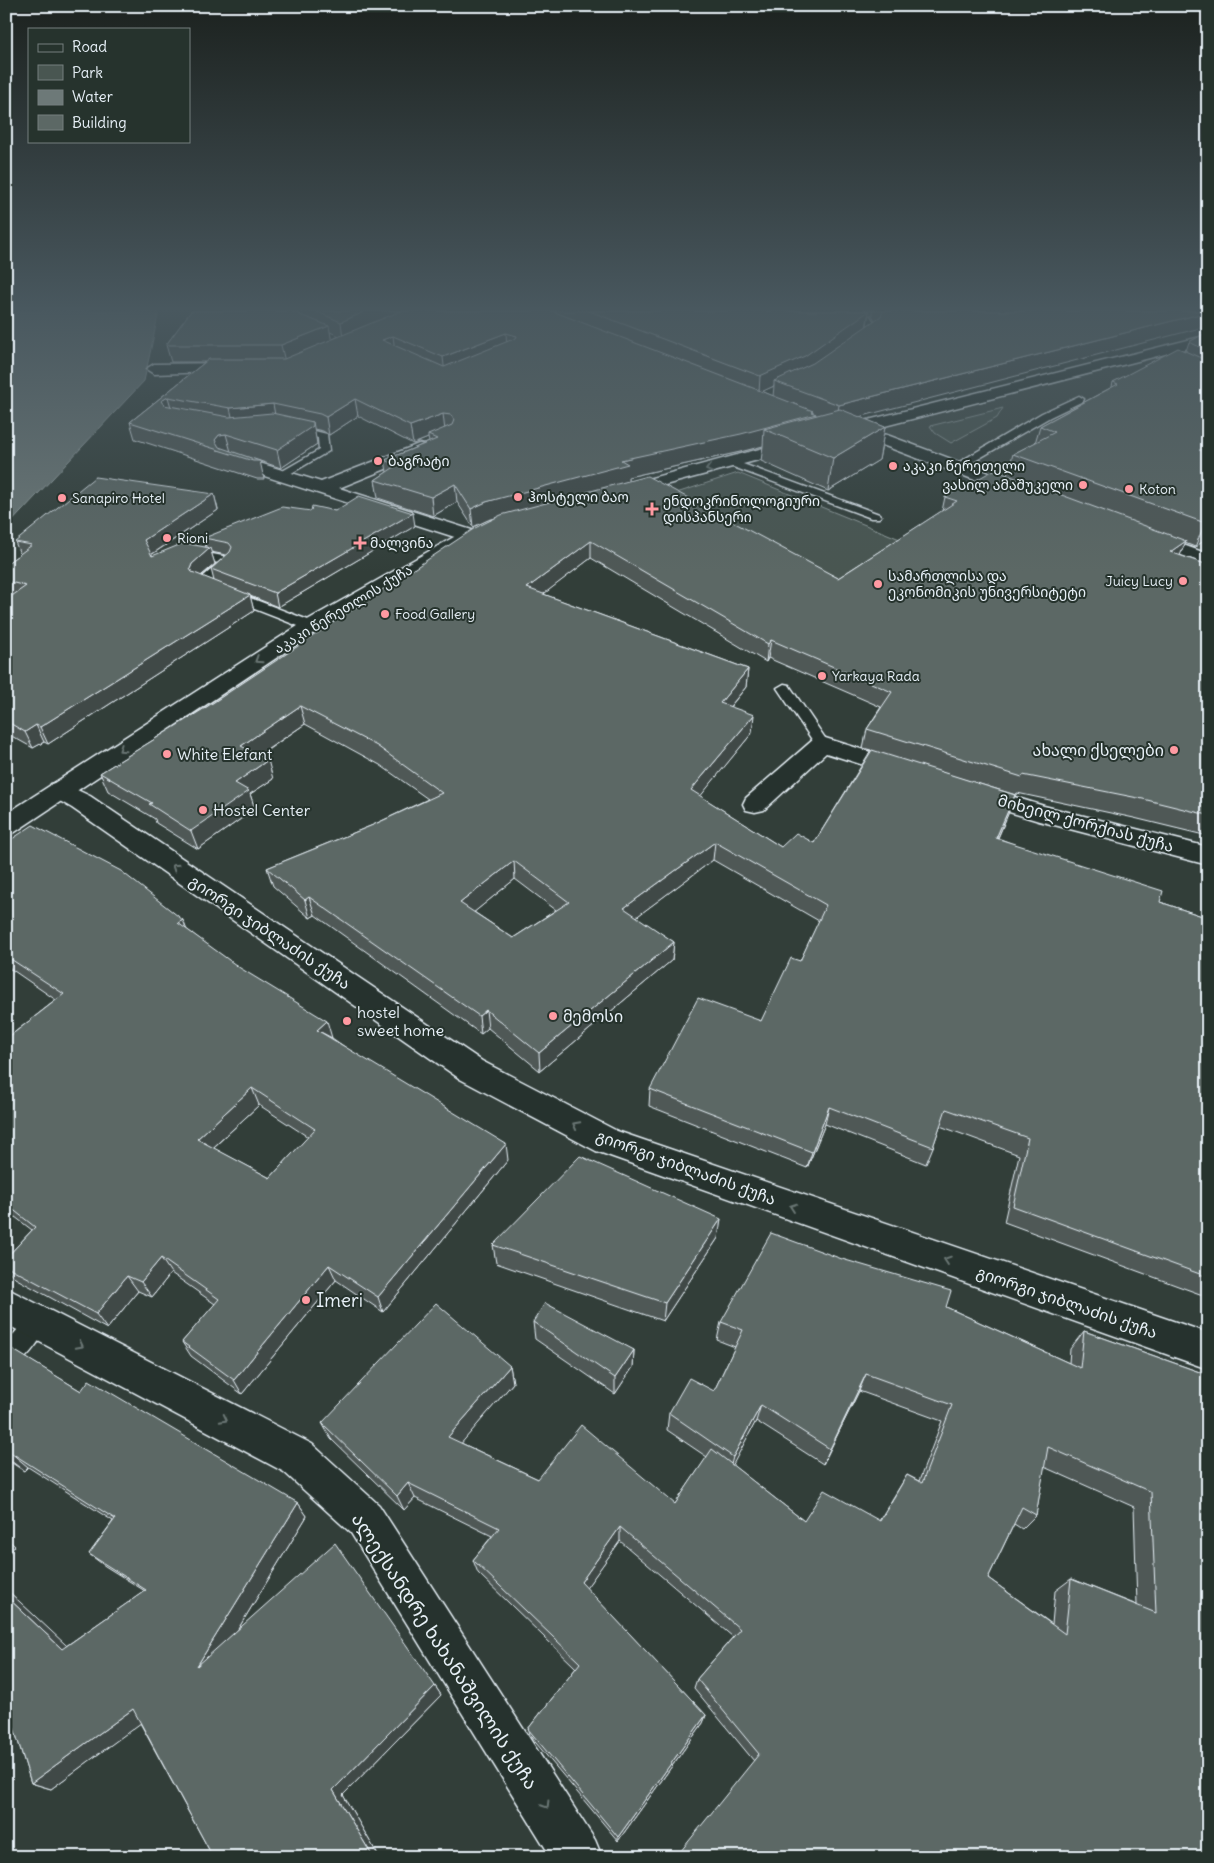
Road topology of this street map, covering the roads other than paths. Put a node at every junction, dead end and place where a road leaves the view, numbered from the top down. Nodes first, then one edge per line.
1 (969, 398) edge
2 (1079, 399) dead end
3 (286, 428) edge
4 (825, 433) junction
5 (437, 442) edge
6 (230, 459) edge
7 (732, 463) junction
8 (957, 467) junction
9 (283, 476) junction
10 (323, 488) junction
11 (1032, 495) edge
12 (602, 497) edge
13 (875, 516) dead end
14 (1134, 533) edge
15 (182, 552) edge
16 (1208, 561) edge
17 (311, 626) junction
18 (784, 688) dead end
19 (822, 744) junction
20 (926, 777) edge
21 (954, 786) edge
22 (60, 790) junction
23 (755, 804) dead end
24 (6, 826) edge
25 (1208, 856) edge
26 (22, 1314) edge
27 (1208, 1351) edge
28 (6, 1361) edge
29 (578, 1857) edge

1 - 4 street
2 - 8 lane
3 - 9 lane
4 - 7 street
4 - 8 street
5 - 10 street
6 - 9 street
7 -> 12 street
7 - 13 lane
8 - 11 street
9 - 10 street
10 - 17 street, აკაკი წერეთლის ქუჩა
14 - 16 street
15 - 17 lane
17 -> 22 street, აკაკი წერეთლის ქუჩა
18 - 19 lane
19 - 20 street
19 - 23 street
21 - 25 street, მიხეილ ქორქიას ქუჩა
22 - 24 street, აკაკი წერეთლის ქუჩა
27 -> 22 street, გიორგი ჯიბლაძის ქუჩა
26 - 28 lane
26 -> 29 street, ალექსანდრე ხახანაშვილის ქუჩა

